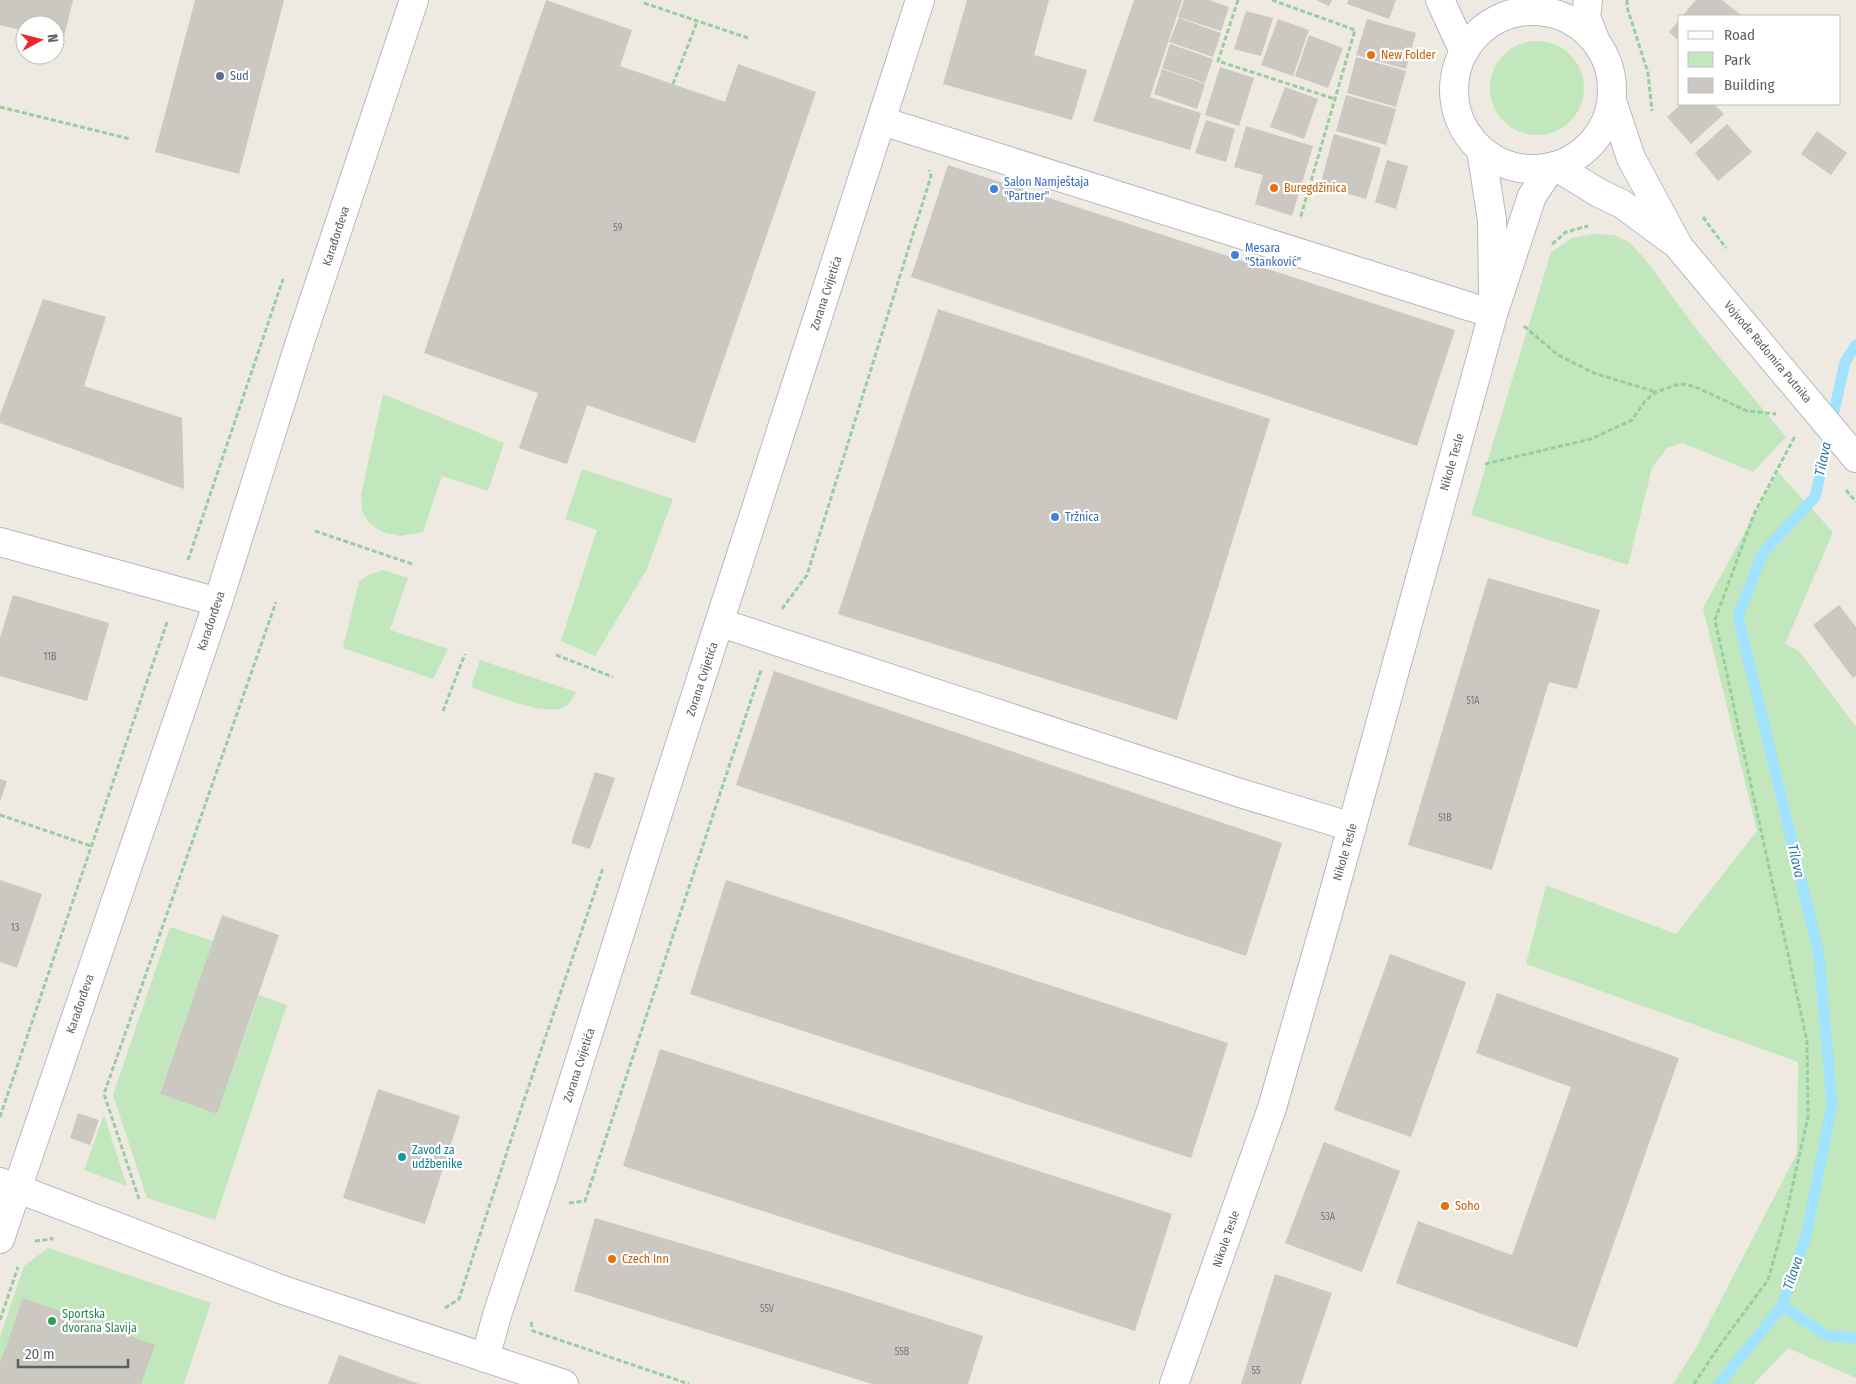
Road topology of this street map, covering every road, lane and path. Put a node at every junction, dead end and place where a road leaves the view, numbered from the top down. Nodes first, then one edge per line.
1 (414, 0) edge
2 (920, 0) edge
3 (1238, 0) edge
4 (1272, 0) edge
5 (1440, 0) edge
6 (1588, 0) edge
7 (1627, 0) edge
8 (644, 3) dead end
9 (1516, 7) edge
10 (697, 22) junction
11 (748, 38) dead end
12 (1596, 42) junction
13 (1464, 52) junction
14 (673, 84) dead end
15 (1335, 99) junction
16 (1612, 101) junction
17 (0, 107) edge
18 (1653, 117) dead end
19 (882, 121) junction
20 (919, 132) junction
21 (130, 140) dead end
22 (1481, 150) junction
23 (1553, 167) junction
24 (1700, 213) dead end
25 (1591, 226) dead end
26 (1298, 228) dead end
27 (1680, 247) junction
28 (1546, 249) dead end
29 (1730, 253) dead end
30 (1493, 314) junction
31 (1526, 317) dead end
32 (1523, 326) junction
33 (1520, 335) dead end
34 (1656, 392) junction
35 (1775, 407) dead end
36 (1797, 431) dead end
37 (1484, 456) dead end
38 (1856, 458) edge
39 (315, 531) dead end
40 (0, 542) edge
41 (412, 564) dead end
42 (218, 602) junction
43 (276, 602) dead end
44 (721, 623) junction
45 (764, 637) junction
46 (465, 654) dead end
47 (556, 655) dead end
48 (613, 676) dead end
49 (444, 711) dead end
50 (0, 815) edge
51 (1352, 827) junction
52 (91, 846) dead end
53 (605, 864) dead end
54 (9, 1185) edge
55 (132, 1199) dead end
56 (564, 1207) dead end
57 (0, 1239) edge
58 (19, 1266) dead end
59 (440, 1307) dead end
60 (531, 1316) dead end
61 (0, 1320) edge
62 (485, 1358) junction
63 (564, 1384) edge
64 (689, 1384) edge
65 (1174, 1384) edge
66 (1694, 1384) edge

1 - 42 street, Karađorđeva
2 - 19 street, Zorana Cvijetića
3 - 15 path
4 - 15 path
5 - 13 street
6 - 12 street
7 - 18 path
8 - 10 path
9 - 12 street
9 - 13 street
10 - 11 path
10 - 14 path
12 - 16 street
13 - 22 street
15 - 26 path
16 - 23 street
16 - 27 street, Vojvode Radomira Putnika
17 - 21 path
19 - 20 street
19 - 44 street, Zorana Cvijetića
20 - 30 street
20 - 45 path
22 - 23 street
22 - 30 street, Nikole Tesle
23 - 27 street, Vojvode Radomira Putnika
23 - 30 street, Nikole Tesle
24 - 29 path
25 - 28 path
27 - 38 street, Vojvode Radomira Putnika
30 - 51 street, Nikole Tesle
31 - 32 path
32 - 33 path
32 - 34 path
34 - 35 path
34 - 37 path
36 - 66 path
39 - 41 path
40 - 42 street
42 - 54 street, Karađorđeva
43 - 55 path
44 - 45 street
44 - 62 street, Zorana Cvijetića
45 - 51 street
45 - 56 path
46 - 49 path
47 - 48 path
50 - 52 path
51 - 65 street, Nikole Tesle
53 - 59 path
54 - 57 street, Karađorđeva
54 - 62 street
58 - 61 path
60 - 64 path
62 - 63 street

